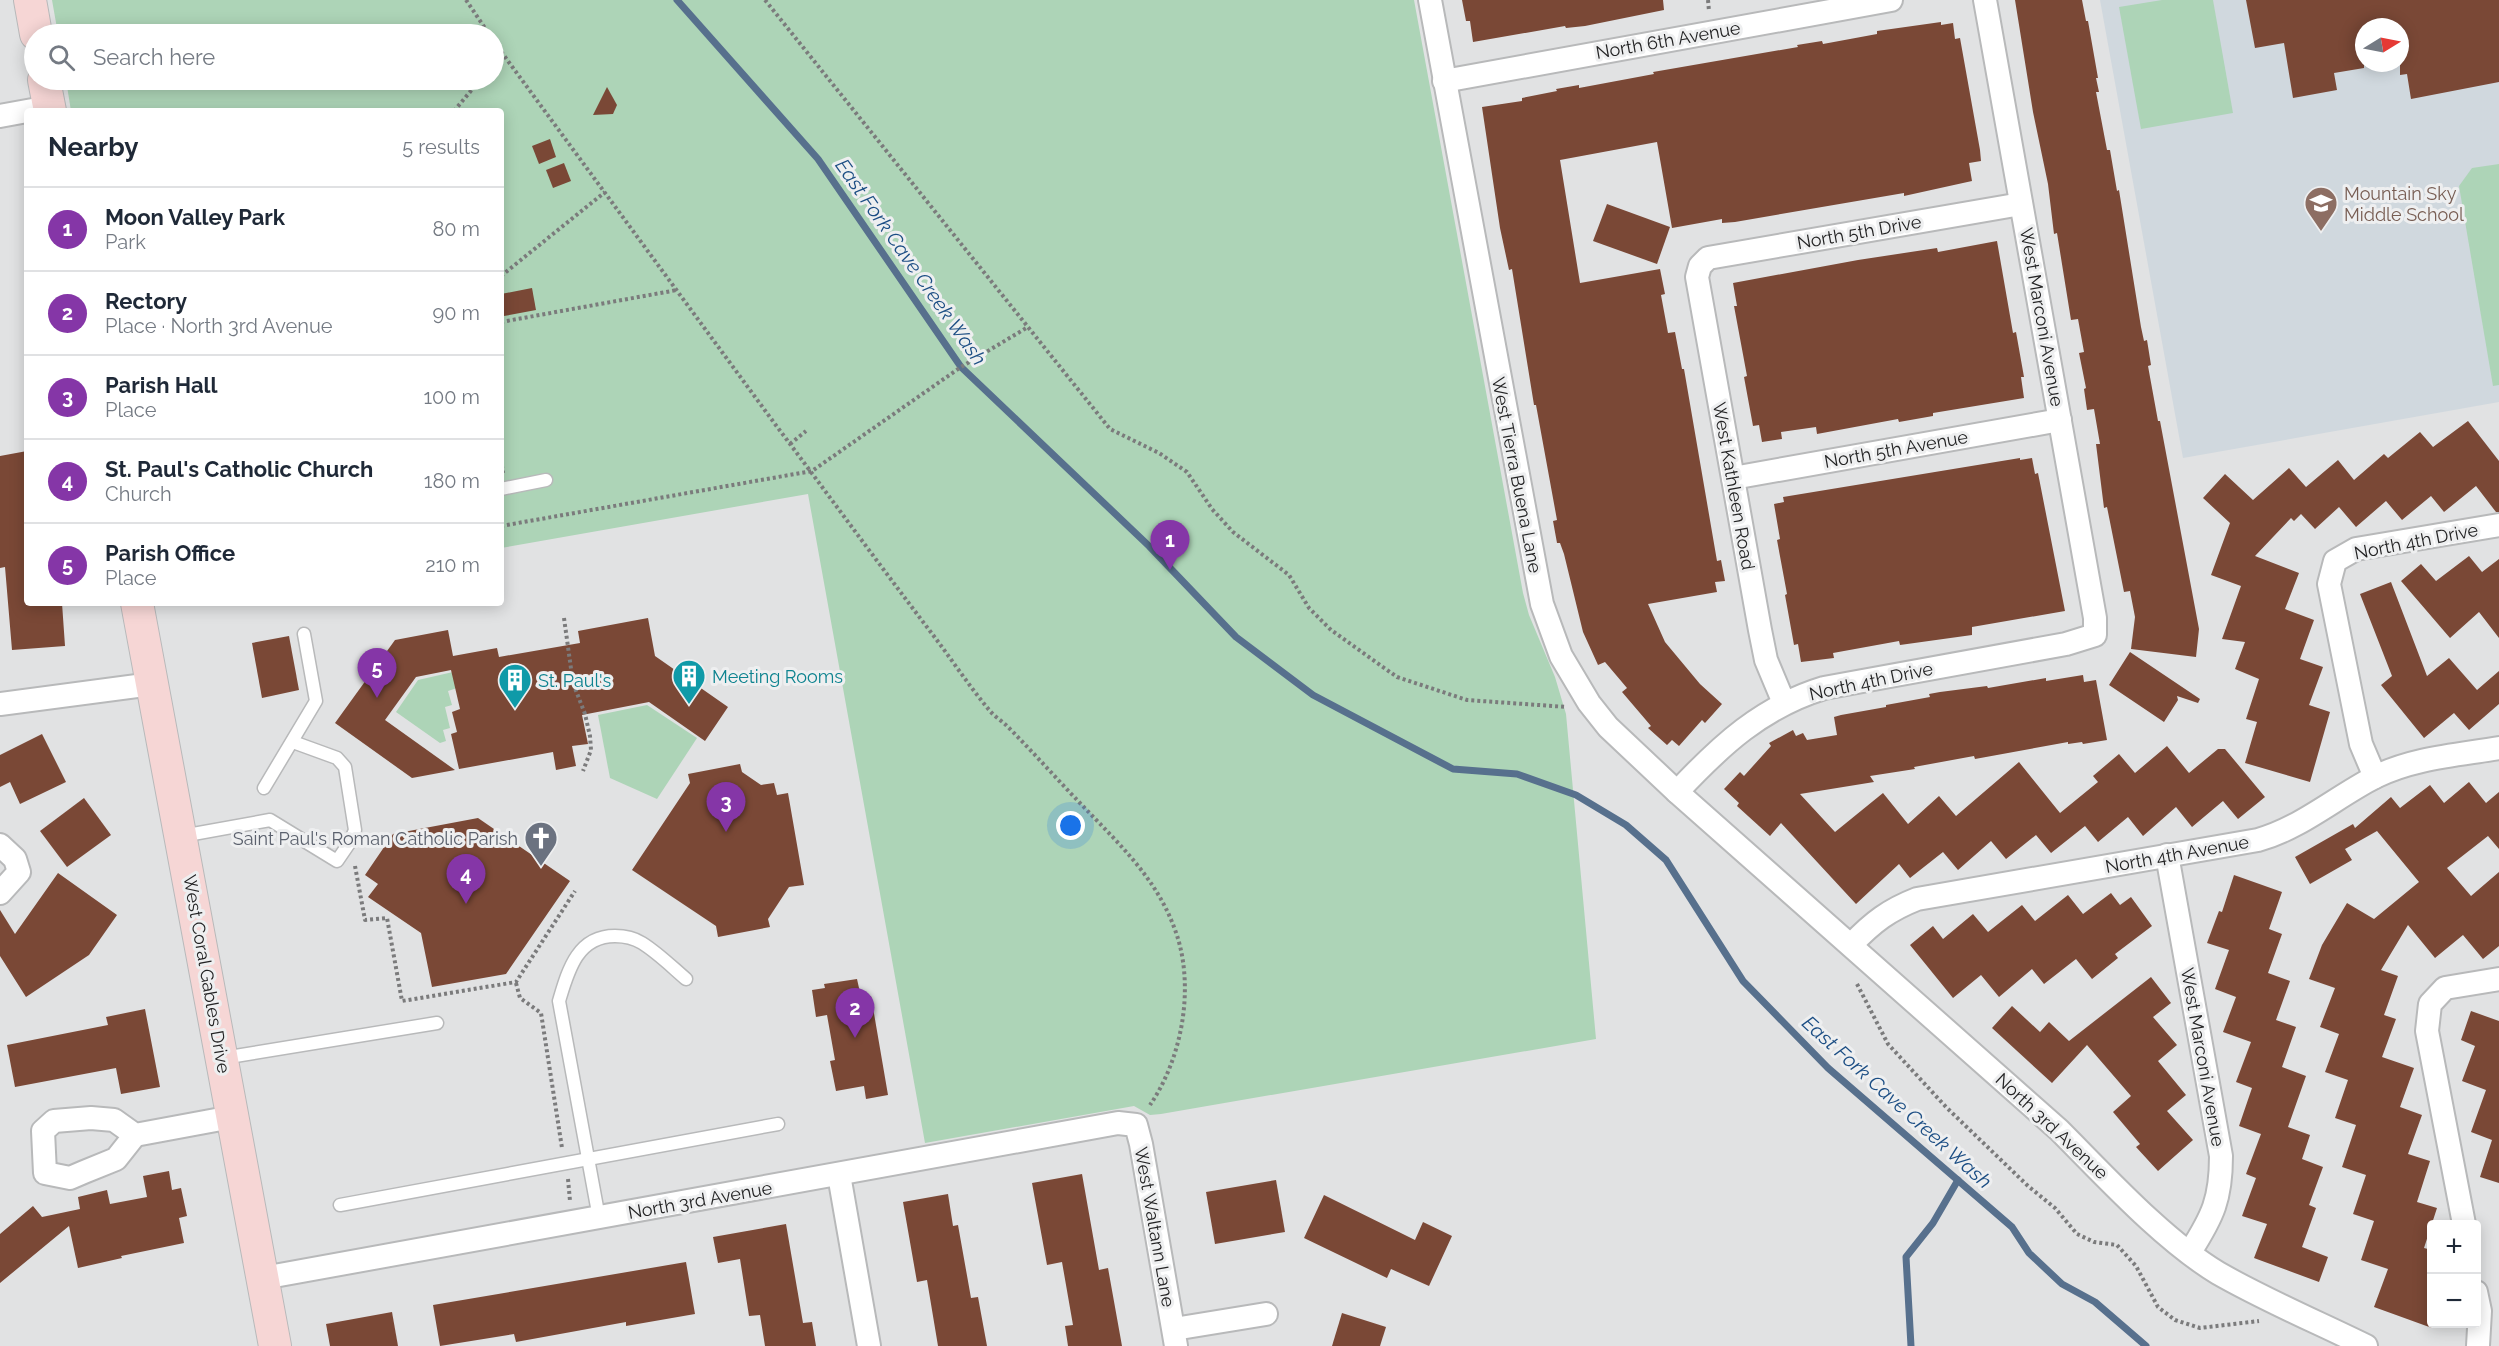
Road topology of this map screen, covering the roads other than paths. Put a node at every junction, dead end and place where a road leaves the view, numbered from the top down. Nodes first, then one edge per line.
1 (30, 0) edge
2 (1430, 0) edge
3 (1891, 0) edge
4 (1985, 0) edge
5 (34, 24) edge
6 (1444, 81) junction
7 (48, 99) edge
8 (0, 116) edge
9 (2021, 204) junction
10 (1700, 266) joint
11 (2060, 420) junction
12 (1733, 478) junction
13 (546, 480) dead end
14 (504, 488) edge
15 (2499, 525) edge
16 (138, 606) edge
17 (304, 634) dead end
18 (2096, 635) joint
19 (152, 684) junction
20 (1784, 703) junction
21 (0, 704) edge
22 (293, 742) junction
23 (2499, 748) edge
24 (2375, 777) junction
25 (264, 788) dead end
26 (1677, 792) junction
27 (182, 836) junction
28 (0, 845) edge
29 (2167, 855) junction
30 (1765, 868) joint
31 (0, 892) edge
32 (1852, 944) junction
33 (686, 979) dead end
34 (2499, 979) edge
35 (436, 1023) dead end
36 (222, 1058) junction
37 (232, 1117) junction
38 (778, 1124) dead end
39 (1136, 1125) joint
40 (135, 1135) dead end
41 (588, 1159) junction
42 (839, 1175) junction
43 (340, 1205) dead end
44 (599, 1218) junction
45 (2463, 1220) edge
46 (2190, 1252) junction
47 (263, 1278) junction
48 (1266, 1314) dead end
49 (2479, 1328) edge
50 (1175, 1338) edge
51 (275, 1346) edge
52 (869, 1346) edge
53 (2366, 1346) edge
54 (2478, 1346) edge

1 - 5 street
2 - 6 street, West Tierra Buena Lane
3 - 6 street, North 6th Avenue
4 - 9 street, West Marconi Avenue
6 - 26 street, West Tierra Buena Lane
7 - 8 street
9 - 10 street, North 5th Drive
9 - 11 street, West Marconi Avenue
10 - 12 street, West Kathleen Road
11 - 12 street, North 5th Avenue
11 - 18 street, West Marconi Avenue
12 - 20 street, West Kathleen Road
13 - 14 lane
15 - 24 street, North 4th Drive
16 - 19 street, West Coral Gables Drive
17 - 22 lane
18 - 20 street, North 4th Drive
19 - 21 street
19 - 27 street, West Coral Gables Drive
20 - 26 street, North 4th Drive
22 - 25 lane
22 - 27 lane
23 - 24 street, North 4th Avenue
24 - 29 street, North 4th Avenue
26 - 30 street, West Tierra Buena Lane
27 - 36 street, West Coral Gables Drive
28 - 31 street
29 - 32 street, North 4th Avenue
29 - 46 street, West Marconi Avenue
30 - 32 street, North 3rd Avenue
32 - 46 street, North 3rd Avenue
33 - 41 lane
34 - 45 street
35 - 36 lane
36 - 37 street, West Coral Gables Drive
37 - 40 street
37 - 47 street, West Coral Gables Drive
38 - 41 lane
39 - 42 street, North 3rd Avenue
39 - 50 street, West Waltann Lane
41 - 43 lane
41 - 44 lane
42 - 44 street, North 3rd Avenue
42 - 52 street
44 - 47 street, North 3rd Avenue
46 - 53 street, North 3rd Avenue
47 - 51 street, West Coral Gables Drive
48 - 50 street, West Waltann Lane
49 - 54 street

